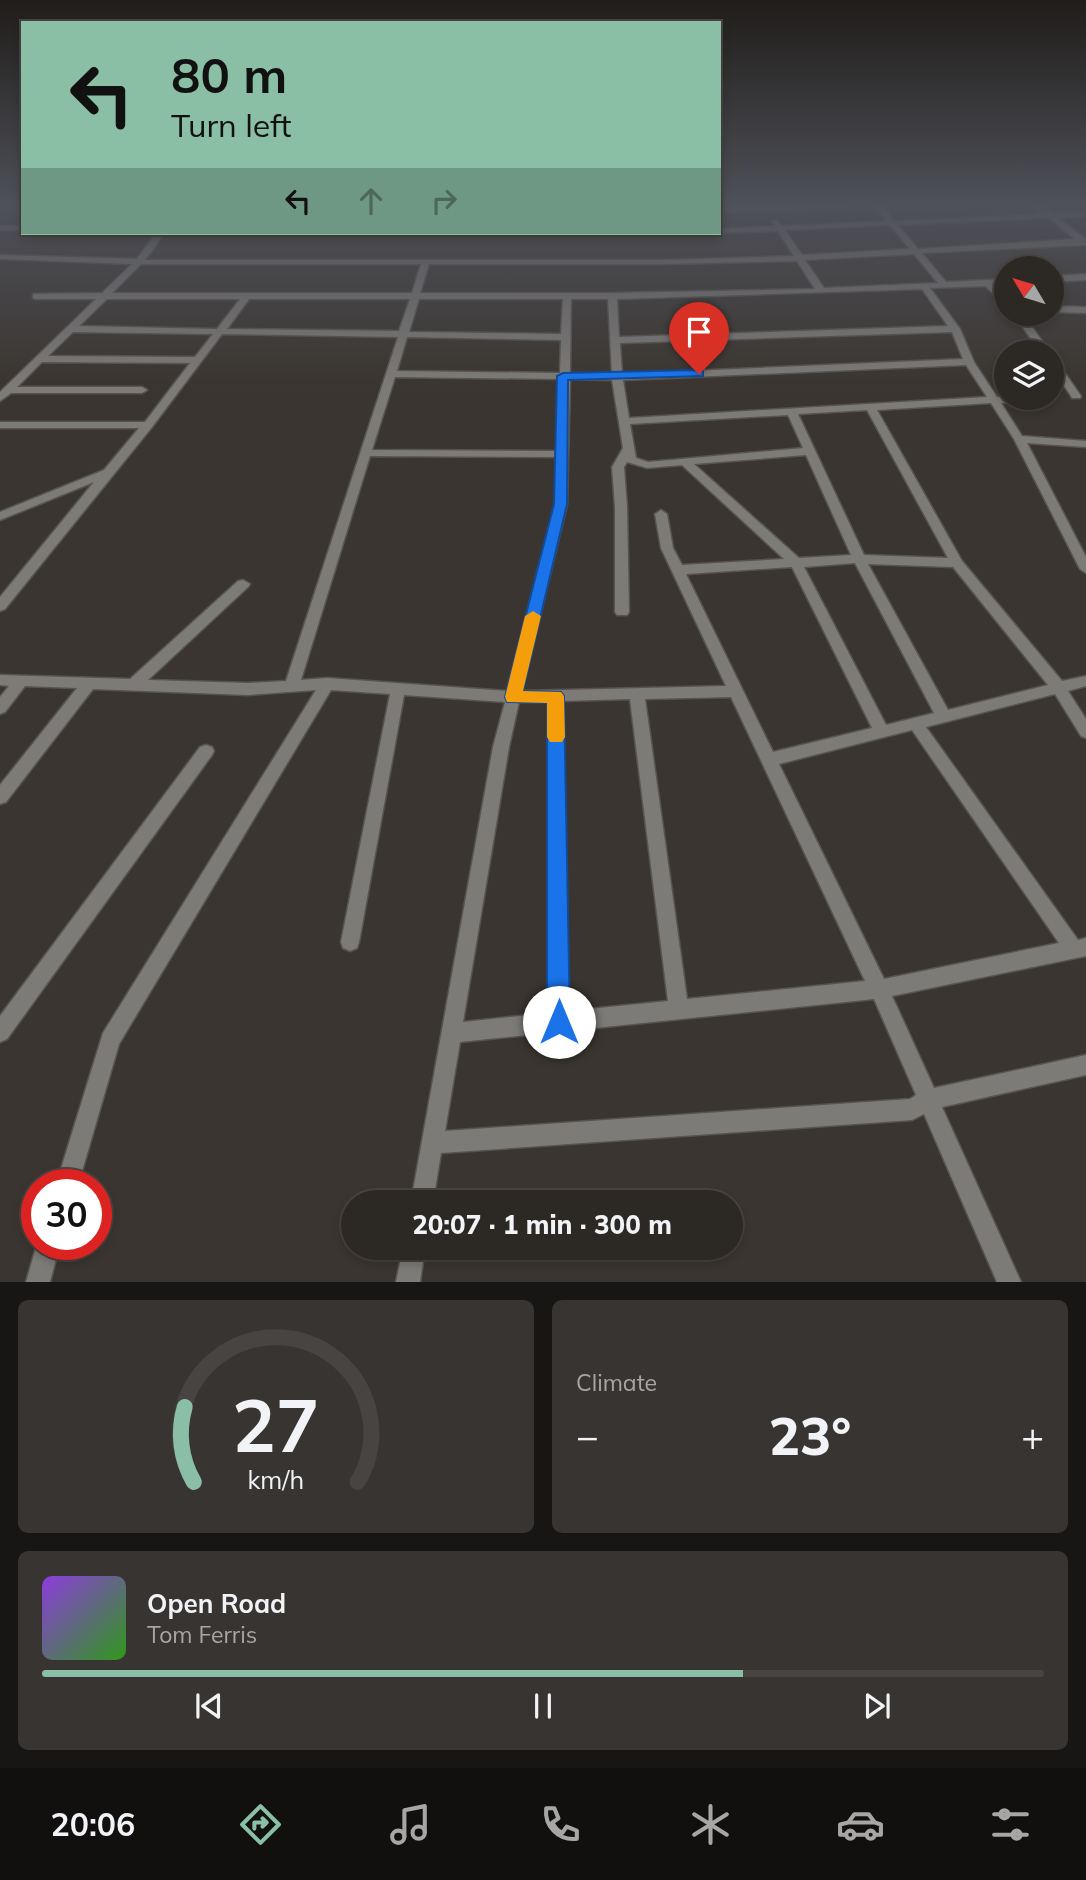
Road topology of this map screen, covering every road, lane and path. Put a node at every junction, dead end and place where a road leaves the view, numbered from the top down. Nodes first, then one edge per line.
1 (135, 266) edge
2 (425, 266) edge
3 (804, 266) edge
4 (928, 266) edge
5 (1086, 277) edge
6 (1064, 278) edge
7 (987, 283) junction
8 (994, 283) edge
9 (945, 285) junction
10 (925, 287) junction
11 (994, 290) edge
12 (821, 292) junction
13 (36, 296) dead end
14 (612, 296) junction
15 (103, 297) junction
16 (246, 297) junction
17 (415, 297) junction
18 (567, 297) junction
19 (1064, 309) edge
20 (1086, 310) edge
21 (955, 329) junction
22 (70, 330) junction
23 (219, 332) junction
24 (403, 335) junction
25 (567, 337) junction
26 (613, 340) junction
27 (40, 359) junction
28 (198, 360) junction
29 (969, 362) junction
30 (391, 374) junction
31 (1064, 375) edge
32 (563, 376) junction
33 (617, 377) junction
34 (0, 379) edge
35 (20, 379) junction
36 (142, 390) dead end
37 (4, 394) edge
38 (1081, 396) edge
39 (994, 399) edge
40 (994, 400) edge
41 (870, 407) junction
42 (1001, 410) edge
43 (792, 413) junction
44 (625, 421) junction
45 (0, 425) edge
46 (148, 425) junction
47 (1019, 439) junction
48 (1086, 444) edge
49 (629, 448) junction
50 (810, 451) junction
51 (366, 453) junction
52 (561, 454) junction
53 (685, 462) junction
54 (108, 472) junction
55 (661, 514) dead end
56 (0, 516) edge
57 (859, 559) junction
58 (796, 563) junction
59 (957, 563) junction
60 (1086, 569) edge
61 (678, 570) junction
62 (243, 584) dead end
63 (0, 606) edge
64 (622, 612) dead end
65 (0, 680) edge
66 (1086, 681) edge
67 (20, 682) junction
68 (90, 682) junction
69 (134, 684) junction
70 (327, 684) junction
71 (292, 686) junction
72 (1058, 687) junction
73 (398, 690) junction
74 (734, 691) junction
75 (637, 694) junction
76 (555, 696) junction
77 (513, 697) junction
78 (0, 708) edge
79 (944, 717) junction
80 (916, 724) junction
81 (882, 732) junction
82 (1086, 732) edge
83 (206, 751) dead end
84 (768, 760) junction
85 (0, 797) edge
86 (350, 942) dead end
87 (1080, 948) edge
88 (879, 989) junction
89 (679, 1009) junction
90 (559, 1022) junction
91 (0, 1032) edge
92 (452, 1033) junction
93 (1086, 1065) edge
94 (928, 1100) junction
95 (432, 1143) junction
96 (72, 1169) edge
97 (424, 1190) edge
98 (44, 1260) edge
99 (412, 1260) edge
100 (38, 1282) edge
101 (408, 1282) edge
102 (1009, 1282) edge

1 - 15 street
2 - 17 street
3 - 12 street
4 - 9 street
5 - 6 street
7 - 8 street
7 - 9 street
7 - 11 street
9 - 10 street
10 - 12 street
10 - 21 street
12 - 14 street
13 - 15 street
14 - 18 street
14 - 26 street
15 - 16 street
15 - 22 street
16 - 17 street
16 - 23 street
17 - 18 street
17 - 24 street
18 - 25 street
19 - 20 street
21 - 26 street
21 - 29 street
22 - 23 street
22 - 27 street
23 - 24 street
23 - 28 street
24 - 25 street
24 - 30 street
25 - 32 street
26 - 33 street
27 - 28 street
27 - 35 street
28 - 46 street
29 - 33 street
29 - 39 street
30 - 32 street
30 - 51 street
31 - 38 street
32 - 33 street
32 - 52 street
33 - 44 street
34 - 35 street
35 - 37 street
36 - 37 street
40 - 41 street
41 - 43 street
41 - 59 street
42 - 47 street
43 - 44 street
43 - 50 street
44 - 49 street
45 - 46 street
46 - 54 street
47 - 48 street
47 - 60 street
49 - 53 street
49 - 64 street
50 - 53 street
50 - 57 street
51 - 52 street
51 - 71 street
52 - 77 street
53 - 58 street
54 - 56 street
54 - 63 street
55 - 61 street
57 - 58 street
57 - 59 street
57 - 79 street
58 - 61 street
58 - 81 street
59 - 72 street
61 - 74 street
62 - 69 street
65 - 67 street
66 - 72 street
67 - 68 street
67 - 78 street
68 - 69 street
68 - 85 street
69 - 71 street
70 - 71 street
70 - 73 street
70 - 96 street
72 - 79 street
72 - 82 street
73 - 77 street
73 - 86 street
74 - 75 street
74 - 84 street
75 - 76 street
75 - 89 street
76 - 77 street
76 - 90 street
77 - 92 street
79 - 80 street
80 - 81 street
80 - 87 street
81 - 84 street
83 - 91 street
84 - 88 street
87 - 88 street
88 - 89 street
88 - 94 street
89 - 90 street
90 - 92 street
92 - 95 street
93 - 94 street
94 - 95 street
94 - 102 street
95 - 97 street
98 - 100 street
99 - 101 street

